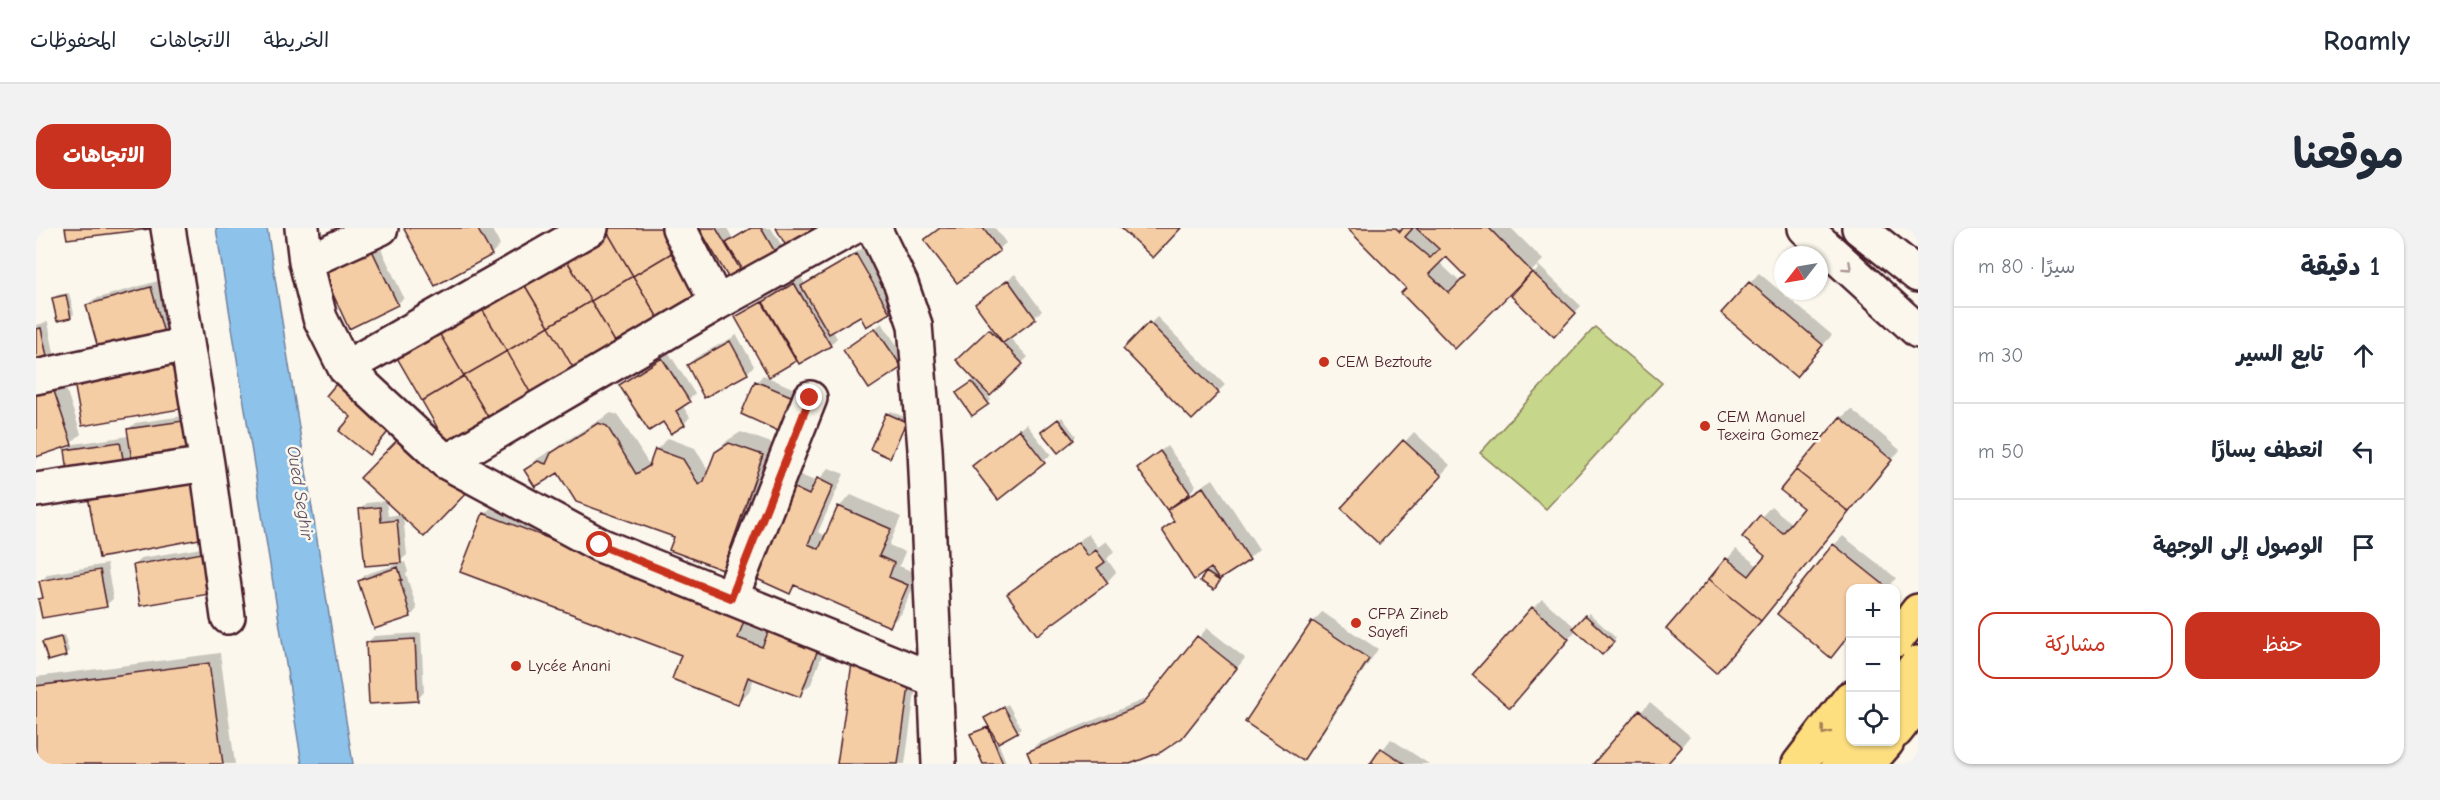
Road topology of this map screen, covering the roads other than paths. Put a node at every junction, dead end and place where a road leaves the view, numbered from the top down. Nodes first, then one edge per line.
1 (168, 228) edge
2 (302, 228) edge
3 (381, 228) edge
4 (591, 228) edge
5 (679, 228) edge
6 (852, 228) edge
7 (874, 228) edge
8 (1805, 228) edge
9 (1859, 228) edge
10 (306, 262) junction
11 (1918, 275) edge
12 (717, 303) junction
13 (1918, 331) edge
14 (187, 344) junction
15 (345, 368) junction
16 (36, 377) edge
17 (810, 398) dead end
18 (446, 462) junction
19 (207, 464) junction
20 (36, 490) edge
21 (731, 598) junction
22 (1918, 611) edge
23 (228, 617) dead end
24 (1898, 638) edge
25 (1918, 663) edge
26 (935, 680) junction
27 (1900, 686) edge
28 (1918, 703) edge
29 (1846, 704) edge
30 (1900, 725) edge
31 (1851, 746) edge
32 (1883, 746) edge
33 (939, 764) edge
34 (1799, 764) edge
35 (1838, 764) edge
36 (1869, 764) edge

1 - 14 street
2 - 10 street
3 - 10 street
4 - 15 street
5 - 12 street
6 - 12 street
7 - 26 street
8 -> 13 street
9 - 11 street
10 - 15 street
12 - 18 street
14 - 16 street
14 - 19 street
15 - 18 street
17 - 21 street
18 - 21 street
19 - 20 street
19 - 23 street
21 - 26 street
22 - 24 main road
25 - 27 main road
26 - 33 street
28 - 30 main road
29 -> 34 main road
31 - 35 main road
32 - 36 main road

